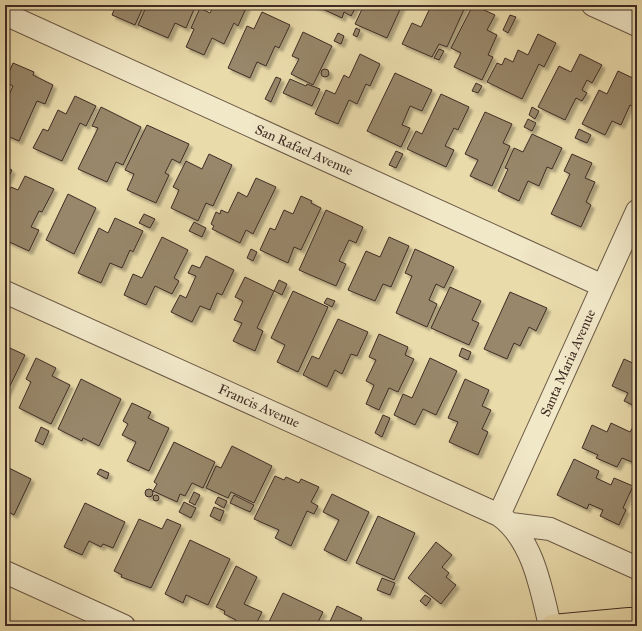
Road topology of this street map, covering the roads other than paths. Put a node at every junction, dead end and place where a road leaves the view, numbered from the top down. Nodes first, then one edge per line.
1 (593, 5) edge
2 (5, 14) edge
3 (637, 25) edge
4 (637, 211) edge
5 (603, 286) junction
6 (5, 292) edge
7 (505, 519) junction
8 (637, 568) edge
9 (5, 572) edge
10 (637, 620) edge
11 (124, 626) edge
12 (551, 626) edge

1 - 3 street
2 - 5 street, San Rafael Avenue
4 - 5 street, Santa Maria Avenue
5 - 7 street, Santa Maria Avenue
6 - 7 street, Francis Avenue
7 - 8 street, Francis Avenue
7 - 12 street
9 - 11 street
10 - 12 main road

